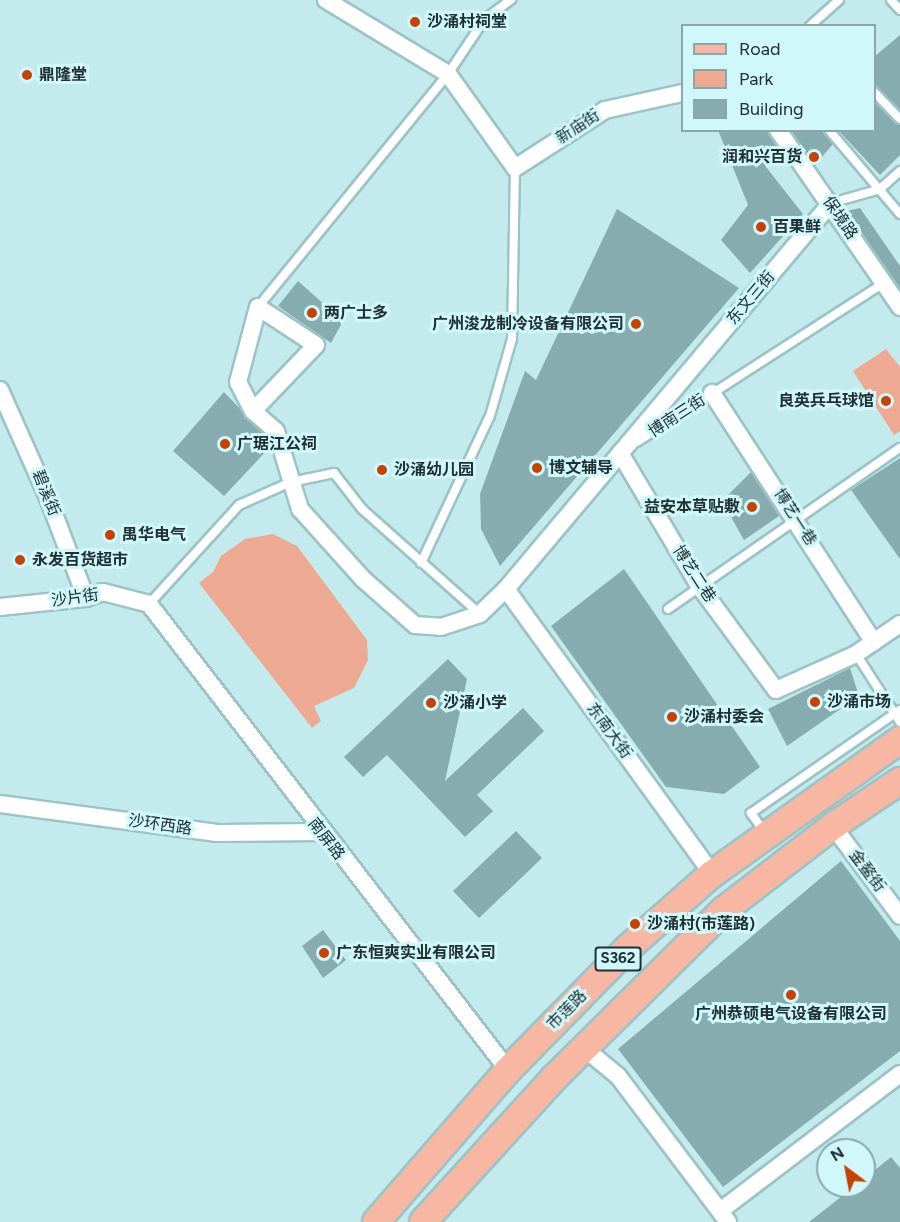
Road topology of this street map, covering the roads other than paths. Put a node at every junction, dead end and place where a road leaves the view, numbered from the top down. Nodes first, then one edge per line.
1 (326, 0) edge
2 (511, 0) edge
3 (839, 0) edge
4 (891, 0) edge
5 (900, 10) edge
6 (812, 24) edge
7 (448, 74) junction
8 (681, 93) edge
9 (876, 94) edge
10 (900, 119) edge
11 (779, 132) edge
12 (831, 132) edge
13 (515, 168) junction
14 (900, 171) edge
15 (879, 189) junction
16 (831, 203) junction
17 (900, 214) edge
18 (884, 283) junction
19 (258, 307) junction
20 (900, 307) edge
21 (0, 390) edge
22 (712, 393) junction
23 (253, 411) junction
24 (900, 448) edge
25 (620, 453) junction
26 (291, 482) junction
27 (798, 519) junction
28 (421, 563) junction
29 (700, 587) junction
30 (506, 589) junction
31 (86, 598) junction
32 (149, 604) junction
33 (0, 607) edge
34 (669, 609) dead end
35 (480, 614) junction
36 (900, 624) edge
37 (874, 642) junction
38 (856, 654) junction
39 (900, 710) edge
40 (900, 722) edge
41 (900, 740) edge
42 (900, 781) edge
43 (0, 804) edge
44 (833, 826) junction
45 (321, 832) junction
46 (767, 834) junction
47 (712, 874) junction
48 (900, 916) edge
49 (584, 1048) junction
50 (508, 1070) junction
51 (900, 1074) edge
52 (724, 1216) edge
53 (376, 1222) edge
54 (423, 1222) edge

1 - 7 street
2 - 7 lane
3 - 6 lane
4 - 5 lane
7 - 13 street
7 - 19 lane
8 - 13 street, 新庙街
9 - 10 lane
11 - 16 street, 保境路
12 - 15 lane
13 - 28 lane
14 - 15 lane
15 - 16 lane
15 - 17 lane
16 - 18 street, 保境路
16 - 25 street, 东文三街
18 - 20 street, 保境路
18 - 22 lane, 博南三街
19 - 23 street
19 - 23 street
21 - 31 street, 碧溪街
22 - 25 lane, 博南三街
22 - 27 lane, 博艺一巷
23 - 26 street
24 - 27 lane
25 - 29 lane, 博艺二巷
25 - 30 street, 博南三街
26 - 28 lane
26 - 32 lane
26 - 35 street
27 - 29 lane
27 - 37 lane, 博艺一巷
28 - 35 lane
29 - 34 lane
29 - 38 lane, 博艺二巷
30 - 35 street, 博南三街
30 - 47 street, 东南大街
31 - 32 street, 沙片街
31 - 33 street, 沙片街
32 - 45 street, 南屏路
36 - 37 street
36 - 38 lane
37 - 38 street
38 - 40 lane
39 - 46 lane
41 - 46 main road, 市莲路 / S362
42 - 44 main road, S362
43 - 45 street, 沙环西路
44 - 48 street, 金鳌街
44 - 49 main road, S362
45 - 50 street, 南屏路
46 - 47 main road, 市莲路 / S362
47 - 50 main road, 市莲路 / S362
49 - 52 street
49 - 54 main road, S362
50 - 53 main road, 市莲路 / S362
51 - 52 street

